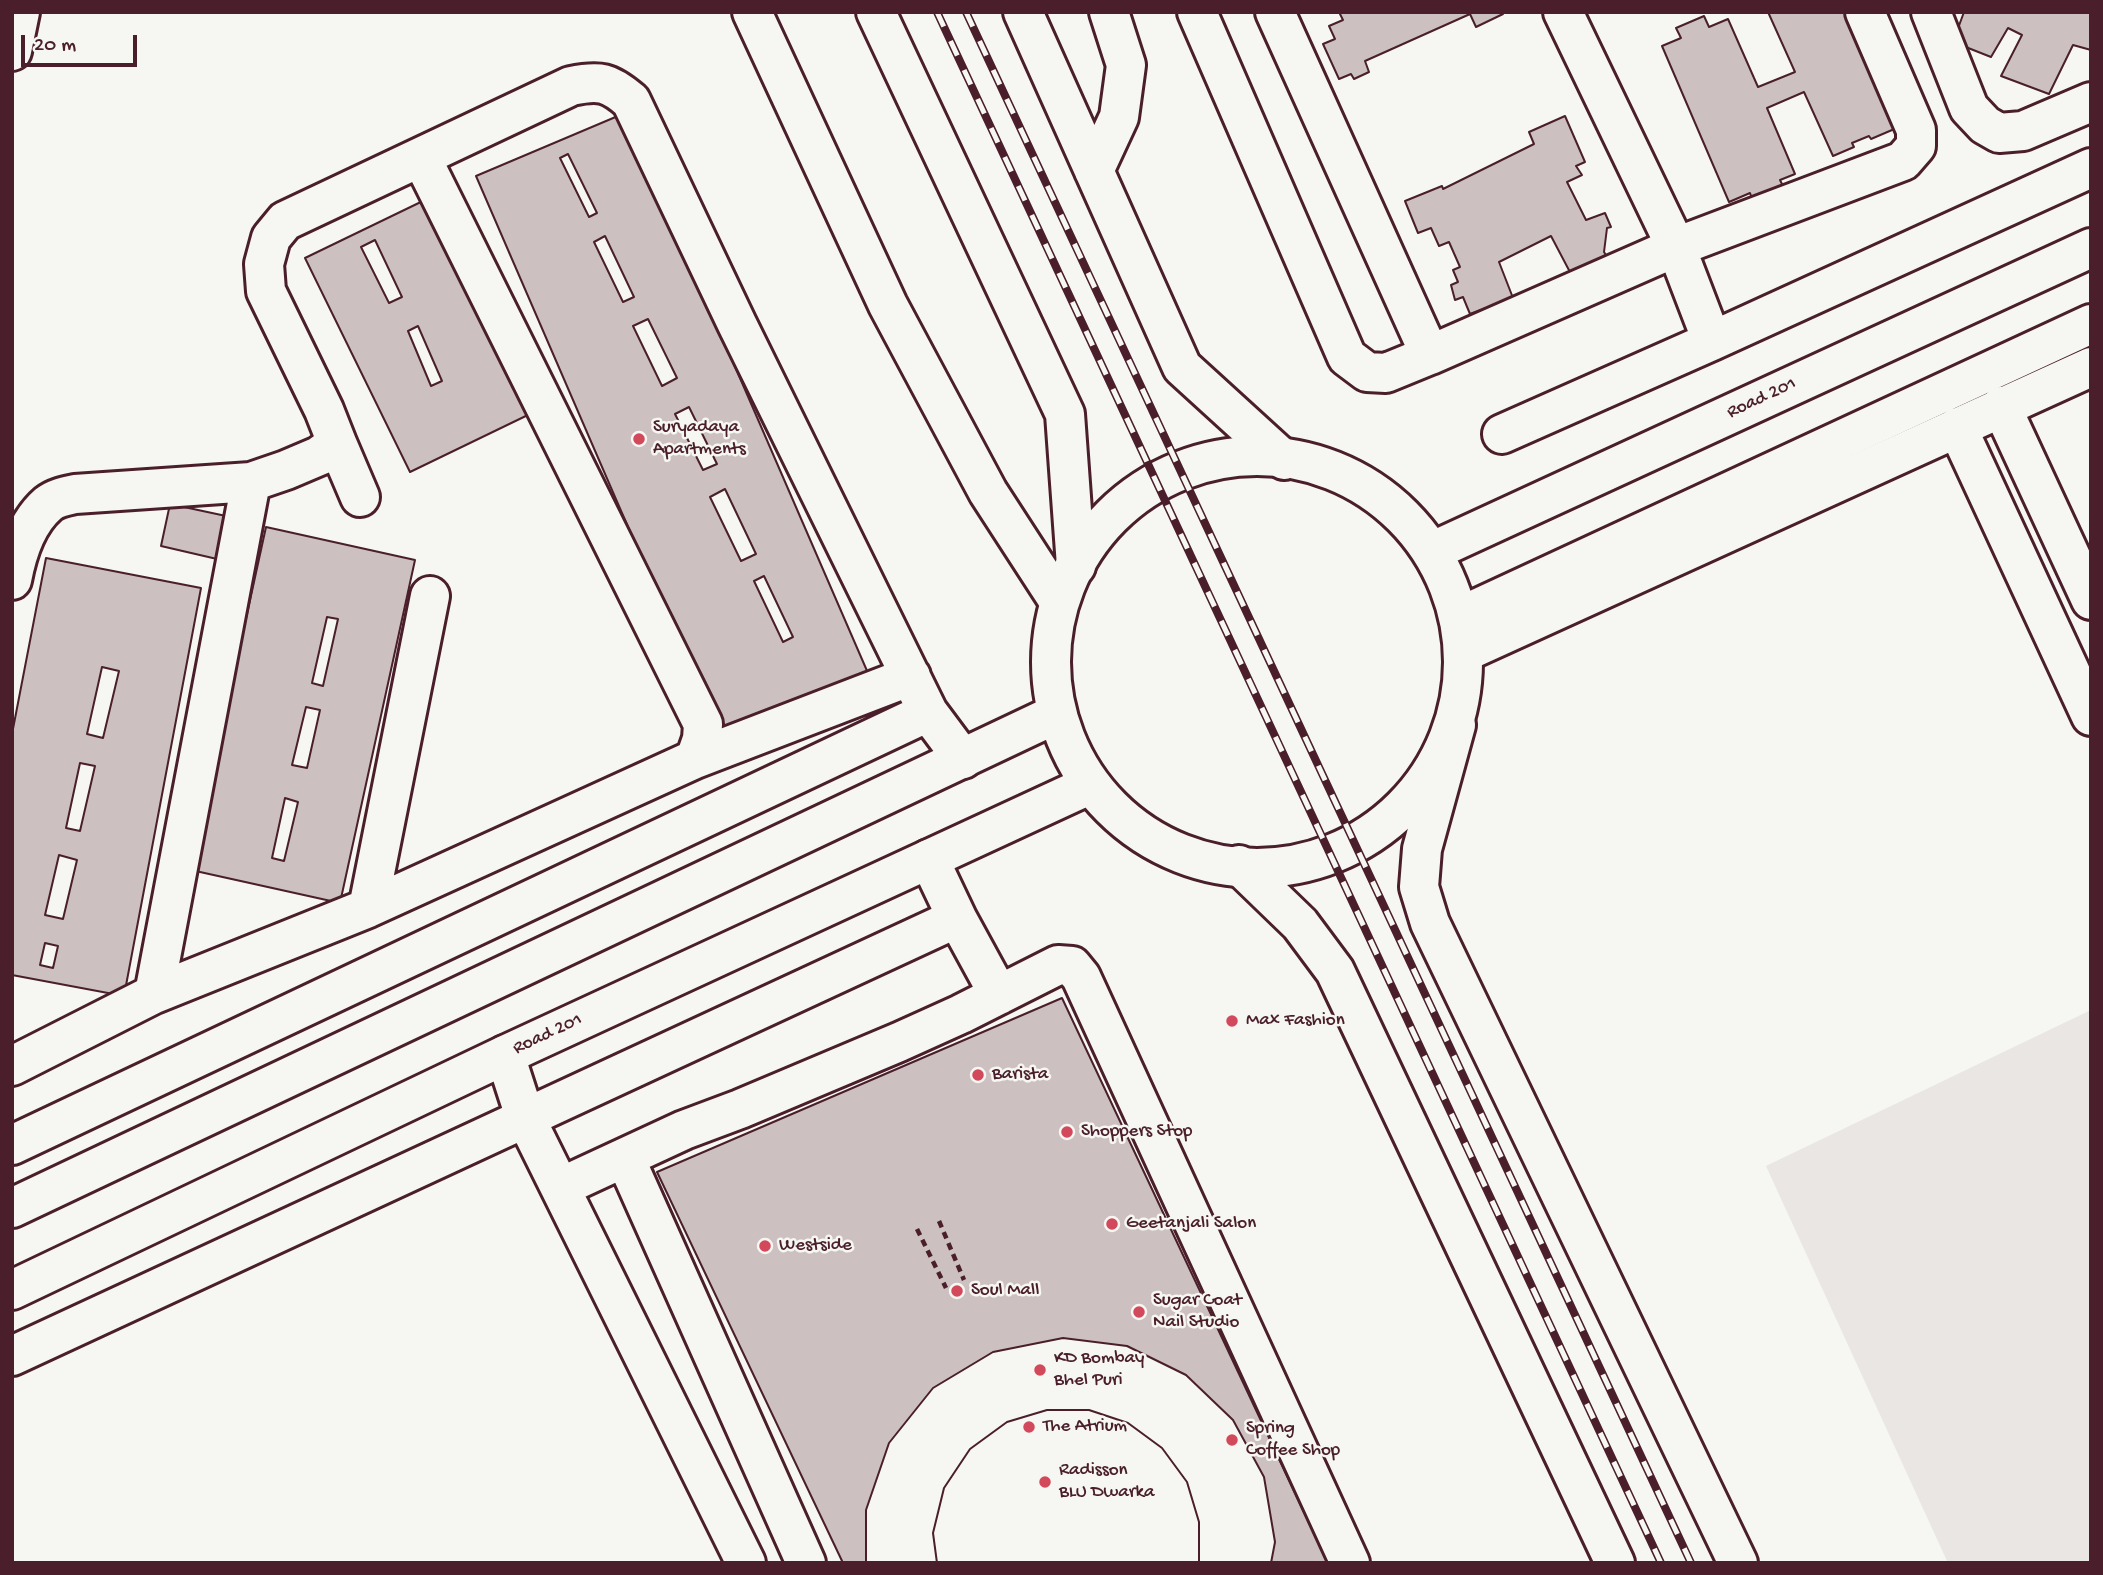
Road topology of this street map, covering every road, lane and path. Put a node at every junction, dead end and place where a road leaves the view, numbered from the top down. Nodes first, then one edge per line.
1 (20, 12) edge
2 (752, 12) edge
3 (876, 12) edge
4 (1023, 12) edge
5 (1109, 12) edge
6 (1197, 12) edge
7 (1275, 12) edge
8 (1563, 12) edge
9 (1865, 12) edge
10 (1931, 12) edge
11 (12, 51) edge
12 (2091, 102) edge
13 (421, 157) junction
14 (2091, 168) edge
15 (1094, 171) junction
16 (1676, 247) junction
17 (2091, 248) edge
18 (2091, 324) edge
19 (1712, 341) junction
20 (1430, 355) junction
21 (2091, 367) edge
22 (2001, 406) junction
23 (1957, 427) junction
24 (1502, 434) dead end
25 (337, 443) junction
26 (1284, 460) junction
27 (251, 482) junction
28 (360, 497) dead end
29 (1433, 551) junction
30 (1076, 566) junction
31 (12, 580) edge
32 (430, 596) dead end
33 (1058, 600) junction
34 (2091, 600) edge
35 (1463, 634) junction
36 (911, 676) junction
37 (928, 712) junction
38 (1056, 714) junction
39 (2091, 716) edge
40 (1456, 724) junction
41 (695, 759) junction
42 (963, 759) junction
43 (1087, 786) junction
44 (929, 859) junction
45 (1239, 865) junction
46 (368, 908) junction
47 (957, 918) junction
48 (154, 994) junction
49 (999, 995) junction
50 (505, 1055) junction
51 (12, 1066) edge
52 (526, 1117) junction
53 (12, 1145) edge
54 (625, 1158) junction
55 (561, 1187) junction
56 (12, 1208) edge
57 (939, 1222) dead end
58 (917, 1229) dead end
59 (964, 1280) dead end
60 (946, 1288) dead end
61 (12, 1290) edge
62 (12, 1356) edge
63 (757, 1453) junction
64 (703, 1475) junction
65 (746, 1563) edge
66 (806, 1563) edge
67 (1350, 1563) edge
68 (1615, 1563) edge
69 (1738, 1563) edge

1 - 11 street
2 - 33 street
3 - 30 street
4 - 15 street
5 - 15 street
6 - 20 street
7 - 20 street
8 - 16 street
9 - 16 street
10 - 12 street
13 - 25 street
13 - 36 street
13 - 41 street
14 - 19 street
15 - 26 street
16 - 19 street
16 - 20 street
17 - 29 street, Road 201
18 - 35 street
19 - 24 street
21 - 22 street
22 - 23 street
22 - 34 street
23 - 35 street
23 - 39 street
25 - 27 street
25 - 28 street
26 - 29 street
26 - 30 street
27 - 31 street
27 - 48 street
29 - 35 street
30 - 33 street
32 - 46 street
33 - 38 street
35 - 40 street
36 - 37 street
36 - 41 street
37 - 42 street
37 - 53 street
38 - 42 street
38 - 43 street
40 - 45 street
40 - 69 street
41 - 46 street
42 - 56 street
43 - 44 street, Road 201
43 - 45 street
44 - 47 street
44 - 50 street, Road 201
45 - 68 street
46 - 48 street
47 - 49 street
47 - 52 street
48 - 51 street
49 - 54 street
49 - 67 street
50 - 52 street
50 - 61 street, Road 201
52 - 55 street
52 - 62 street
54 - 55 street
54 - 63 street
55 - 64 street
57 - 59 path
58 - 60 path
63 - 64 street
63 - 66 street
64 - 65 street

